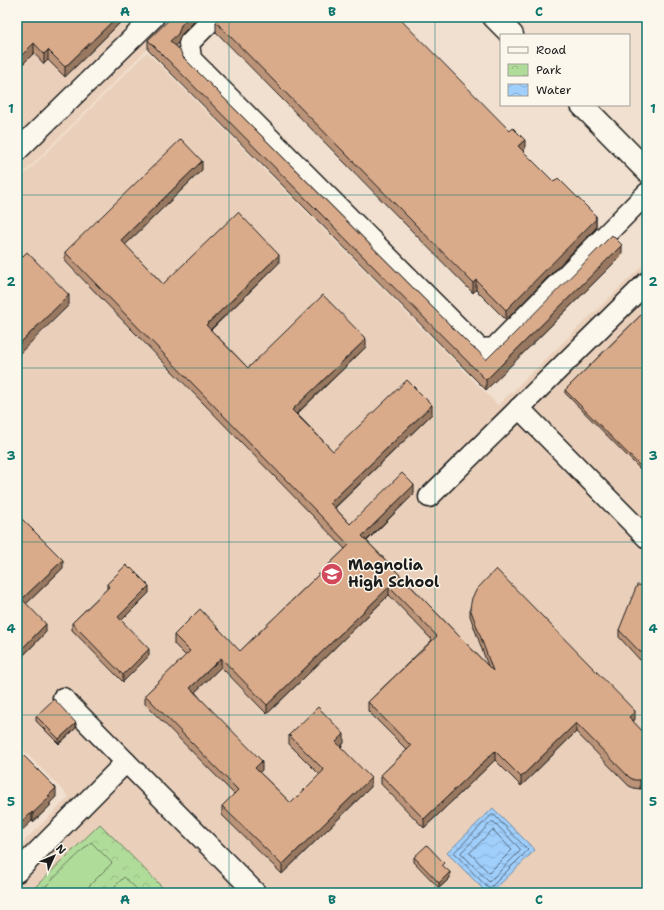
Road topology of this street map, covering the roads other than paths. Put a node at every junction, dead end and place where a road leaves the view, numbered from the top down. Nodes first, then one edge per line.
1 (154, 17) edge
2 (215, 17) edge
3 (494, 17) edge
4 (511, 34) edge
5 (583, 106) edge
6 (17, 151) edge
7 (647, 171) edge
8 (647, 193) edge
9 (647, 282) edge
10 (519, 408) junction
11 (429, 497) dead end
12 (647, 538) edge
13 (62, 698) dead end
14 (126, 762) junction
15 (17, 872) edge
16 (255, 892) dead end

1 - 6 lane
2 - 8 lane
3 - 4 main road
5 - 7 main road
9 - 10 lane
10 - 11 lane
10 - 12 lane
13 - 14 lane
14 - 15 lane
14 - 16 lane

